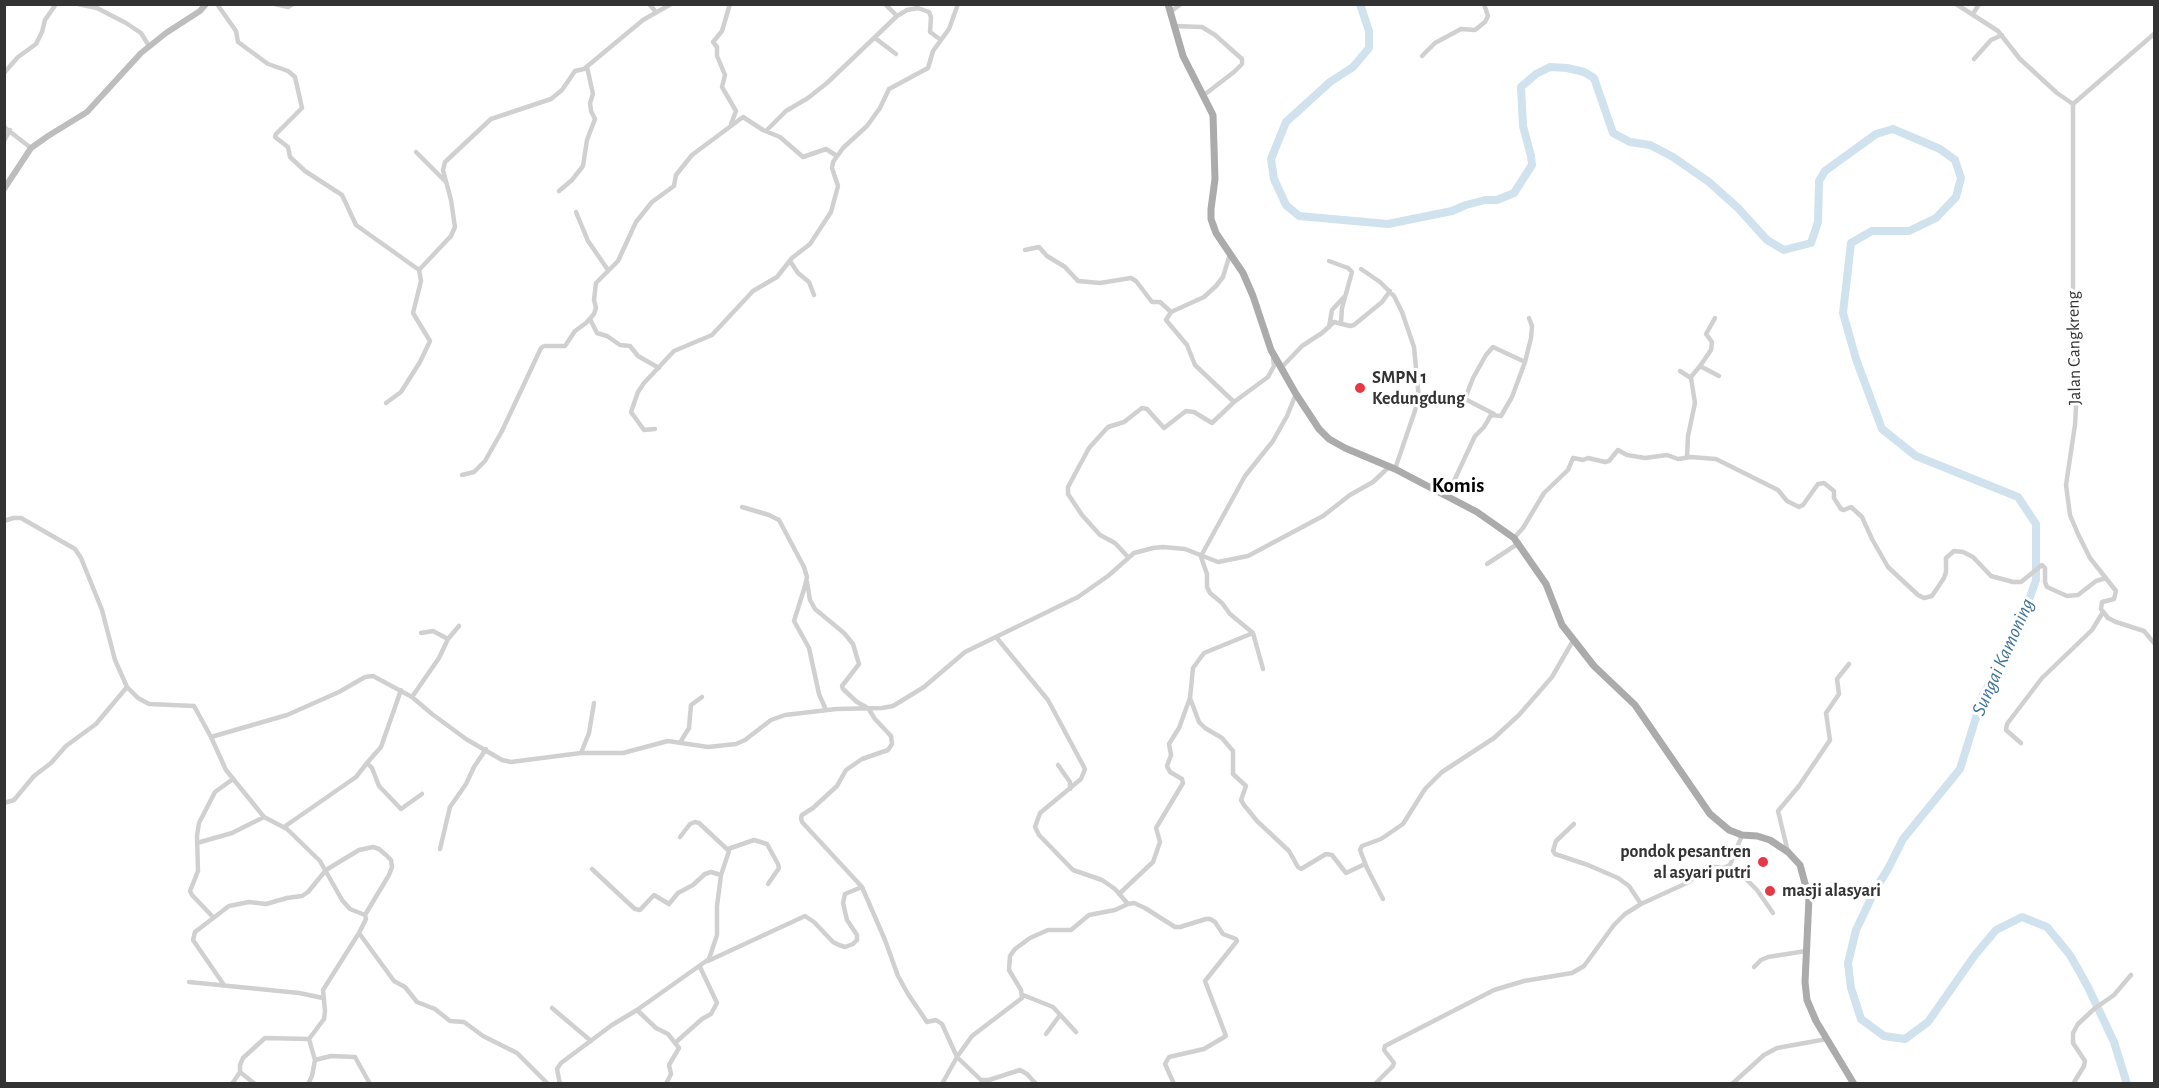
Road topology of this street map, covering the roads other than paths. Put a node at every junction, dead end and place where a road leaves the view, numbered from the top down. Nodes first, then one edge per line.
1 (56, 4) edge
2 (78, 4) edge
3 (206, 4) edge
4 (217, 4) edge
5 (275, 4) edge
6 (293, 4) edge
7 (649, 4) edge
8 (671, 4) edge
9 (730, 4) edge
10 (885, 4) edge
11 (958, 4) edge
12 (1181, 4) edge
13 (1484, 4) edge
14 (1956, 4) edge
15 (1979, 4) edge
16 (1169, 8) edge
17 (656, 12) junction
18 (1973, 14) junction
19 (897, 16) junction
20 (1174, 26) junction
21 (2154, 34) edge
22 (2001, 35) junction
23 (875, 38) junction
24 (941, 40) junction
25 (148, 46) junction
26 (896, 54) dead end
27 (1422, 56) dead end
28 (1974, 59) dead end
29 (587, 67) junction
30 (4, 73) edge
31 (1204, 95) junction
32 (2073, 104) junction
33 (4, 127) edge
34 (728, 129) junction
35 (10, 130) junction
36 (766, 131) junction
37 (4, 141) edge
38 (32, 148) junction
39 (416, 152) dead end
40 (837, 156) junction
41 (446, 183) junction
42 (5, 188) edge
43 (559, 191) dead end
44 (576, 212) dead end
45 (1025, 250) dead end
46 (1230, 254) junction
47 (790, 261) junction
48 (1329, 261) dead end
49 (1361, 269) dead end
50 (419, 270) junction
51 (608, 270) junction
52 (1390, 291) junction
53 (814, 295) dead end
54 (1345, 295) junction
55 (1172, 312) junction
56 (1529, 318) dead end
57 (1715, 318) dead end
58 (590, 319) junction
59 (1341, 322) junction
60 (1329, 327) junction
61 (1271, 350) junction
62 (1525, 362) junction
63 (1700, 366) junction
64 (659, 368) junction
65 (1281, 368) junction
66 (1680, 371) dead end
67 (1719, 376) dead end
68 (1691, 377) junction
69 (1296, 394) junction
70 (1234, 402) junction
71 (386, 403) dead end
72 (1494, 414) junction
73 (656, 429) dead end
74 (1687, 458) junction
75 (1392, 468) junction
76 (462, 475) dead end
77 (1447, 496) junction
78 (742, 507) dead end
79 (4, 521) edge
80 (1516, 541) junction
81 (1201, 556) junction
82 (1128, 557) junction
83 (1487, 564) dead end
84 (807, 577) junction
85 (2106, 578) junction
86 (2103, 612) junction
87 (459, 626) dead end
88 (421, 633) dead end
89 (1253, 633) junction
90 (996, 637) junction
91 (448, 639) junction
92 (1574, 639) junction
93 (2154, 643) edge
94 (1849, 664) dead end
95 (1263, 669) dead end
96 (127, 687) junction
97 (401, 690) junction
98 (412, 697) junction
99 (702, 697) dead end
100 (1190, 698) junction
101 (594, 703) dead end
102 (867, 708) junction
103 (826, 710) junction
104 (211, 737) junction
105 (681, 741) junction
106 (2021, 743) dead end
107 (486, 749) junction
108 (581, 753) junction
109 (367, 763) junction
110 (1058, 765) dead end
111 (233, 779) junction
112 (1070, 789) junction
113 (422, 794) dead end
114 (4, 803) edge
115 (264, 817) junction
116 (1574, 824) dead end
117 (284, 826) junction
118 (1743, 835) junction
119 (680, 837) dead end
120 (196, 843) junction
121 (440, 849) dead end
122 (728, 849) junction
123 (1788, 852) junction
124 (1365, 864) junction
125 (1728, 867) junction
126 (592, 869) dead end
127 (326, 870) junction
128 (721, 875) junction
129 (768, 884) dead end
130 (862, 887) junction
131 (1119, 894) junction
132 (1383, 899) dead end
133 (1128, 904) junction
134 (1641, 904) junction
135 (1773, 913) dead end
136 (365, 915) junction
137 (213, 917) junction
138 (359, 933) junction
139 (1806, 951) junction
140 (708, 961) junction
141 (700, 967) junction
142 (1754, 967) dead end
143 (2131, 975) dead end
144 (189, 982) dead end
145 (224, 985) junction
146 (1023, 995) junction
147 (323, 998) junction
148 (552, 1008) dead end
149 (637, 1010) junction
150 (1060, 1015) junction
151 (1076, 1032) dead end
152 (1047, 1034) dead end
153 (309, 1039) junction
154 (1828, 1039) junction
155 (591, 1041) junction
156 (675, 1043) junction
157 (957, 1057) junction
158 (315, 1060) junction
159 (240, 1072) junction
160 (232, 1083) edge
161 (255, 1083) edge
162 (308, 1083) edge
163 (370, 1083) edge
164 (548, 1083) edge
165 (560, 1083) edge
166 (666, 1083) edge
167 (942, 1083) edge
168 (1035, 1083) edge
169 (1174, 1083) edge
170 (1376, 1083) edge
171 (1732, 1083) edge
172 (1854, 1083) edge
173 (2073, 1083) edge

1 - 30 street
2 - 25 street
3 - 25 main road
4 - 50 street
5 - 6 street
7 - 17 street
8 - 17 street
9 - 34 street
10 - 19 street
11 - 24 street
12 - 16 street
13 - 27 street
14 - 18 street
15 - 18 street
16 - 20 main road
17 - 29 street
18 - 22 street
19 - 23 street
19 - 24 street
20 - 31 main road
20 - 31 street
21 - 32 street
22 - 28 street
22 - 32 street
23 - 26 street
23 - 36 street
24 - 40 street
25 - 38 main road
29 - 41 street
29 - 43 street
31 - 46 main road
32 - 85 street, Jalan Cangkreng
33 - 35 street
34 - 36 street
34 - 51 street
35 - 37 street
35 - 38 street
36 - 40 street
38 - 42 main road
39 - 41 street
40 - 47 street
41 - 50 street
44 - 51 street
45 - 55 street
46 - 55 street
46 - 61 main road
47 - 53 street
47 - 64 street
48 - 54 street
49 - 52 street
50 - 71 street
51 - 58 street
52 - 59 street
52 - 75 street
54 - 59 street
54 - 60 street
55 - 70 street
56 - 62 street
57 - 63 street
58 - 64 street
58 - 76 street
59 - 60 street
60 - 65 street
61 - 65 main road
61 - 70 street
62 - 72 street
62 - 72 street
63 - 67 street
63 - 68 street
64 - 73 street
65 - 69 main road
66 - 68 street
68 - 74 street
69 - 75 main road
69 - 81 street
70 - 82 street
72 - 77 street
74 - 80 street
74 - 85 street
75 - 77 main road
75 - 81 street
77 - 80 main road
78 - 84 street
79 - 96 street
80 - 83 street
80 - 92 main road
81 - 82 street
81 - 89 street
82 - 90 street
84 - 102 street
84 - 103 street
85 - 86 street
86 - 93 street
86 - 106 street
87 - 91 street
88 - 91 street
89 - 95 street
89 - 100 street
90 - 102 street
90 - 112 street
91 - 98 street
92 - 118 main road
92 - 124 street
94 - 123 street
96 - 104 street
96 - 114 street
97 - 98 street
97 - 104 street
97 - 109 street
98 - 107 street
99 - 105 street
100 - 124 street
100 - 131 street
101 - 108 street
102 - 103 street
102 - 130 street
103 - 105 street
104 - 111 street
105 - 108 street
107 - 108 street
107 - 121 street
109 - 113 street
109 - 117 street
110 - 112 street
111 - 115 street
111 - 120 street
112 - 131 street
115 - 117 street
115 - 120 street
116 - 134 street
117 - 127 street
118 - 123 main road
118 - 125 street
119 - 122 street
120 - 137 street
122 - 128 street
122 - 129 street
123 - 139 main road
124 - 132 street
125 - 134 street
125 - 135 street
126 - 128 street
127 - 136 street
127 - 136 street
127 - 137 street
128 - 140 street
130 - 140 street
130 - 157 street
131 - 133 street
133 - 146 street
133 - 169 street
134 - 170 street
136 - 138 street
137 - 145 street
138 - 147 street
138 - 164 street
139 - 142 street
139 - 154 main road
140 - 141 street
141 - 149 street
141 - 156 street
143 - 173 street
144 - 145 street
145 - 147 street
146 - 150 street
146 - 157 street
147 - 153 street
148 - 155 street
149 - 155 street
149 - 156 street
150 - 151 street
150 - 152 street
153 - 158 street
153 - 159 street
154 - 171 street
154 - 172 main road
155 - 165 street
156 - 166 street
157 - 167 street
157 - 168 street
158 - 162 street
158 - 163 street
159 - 160 street
159 - 161 street

